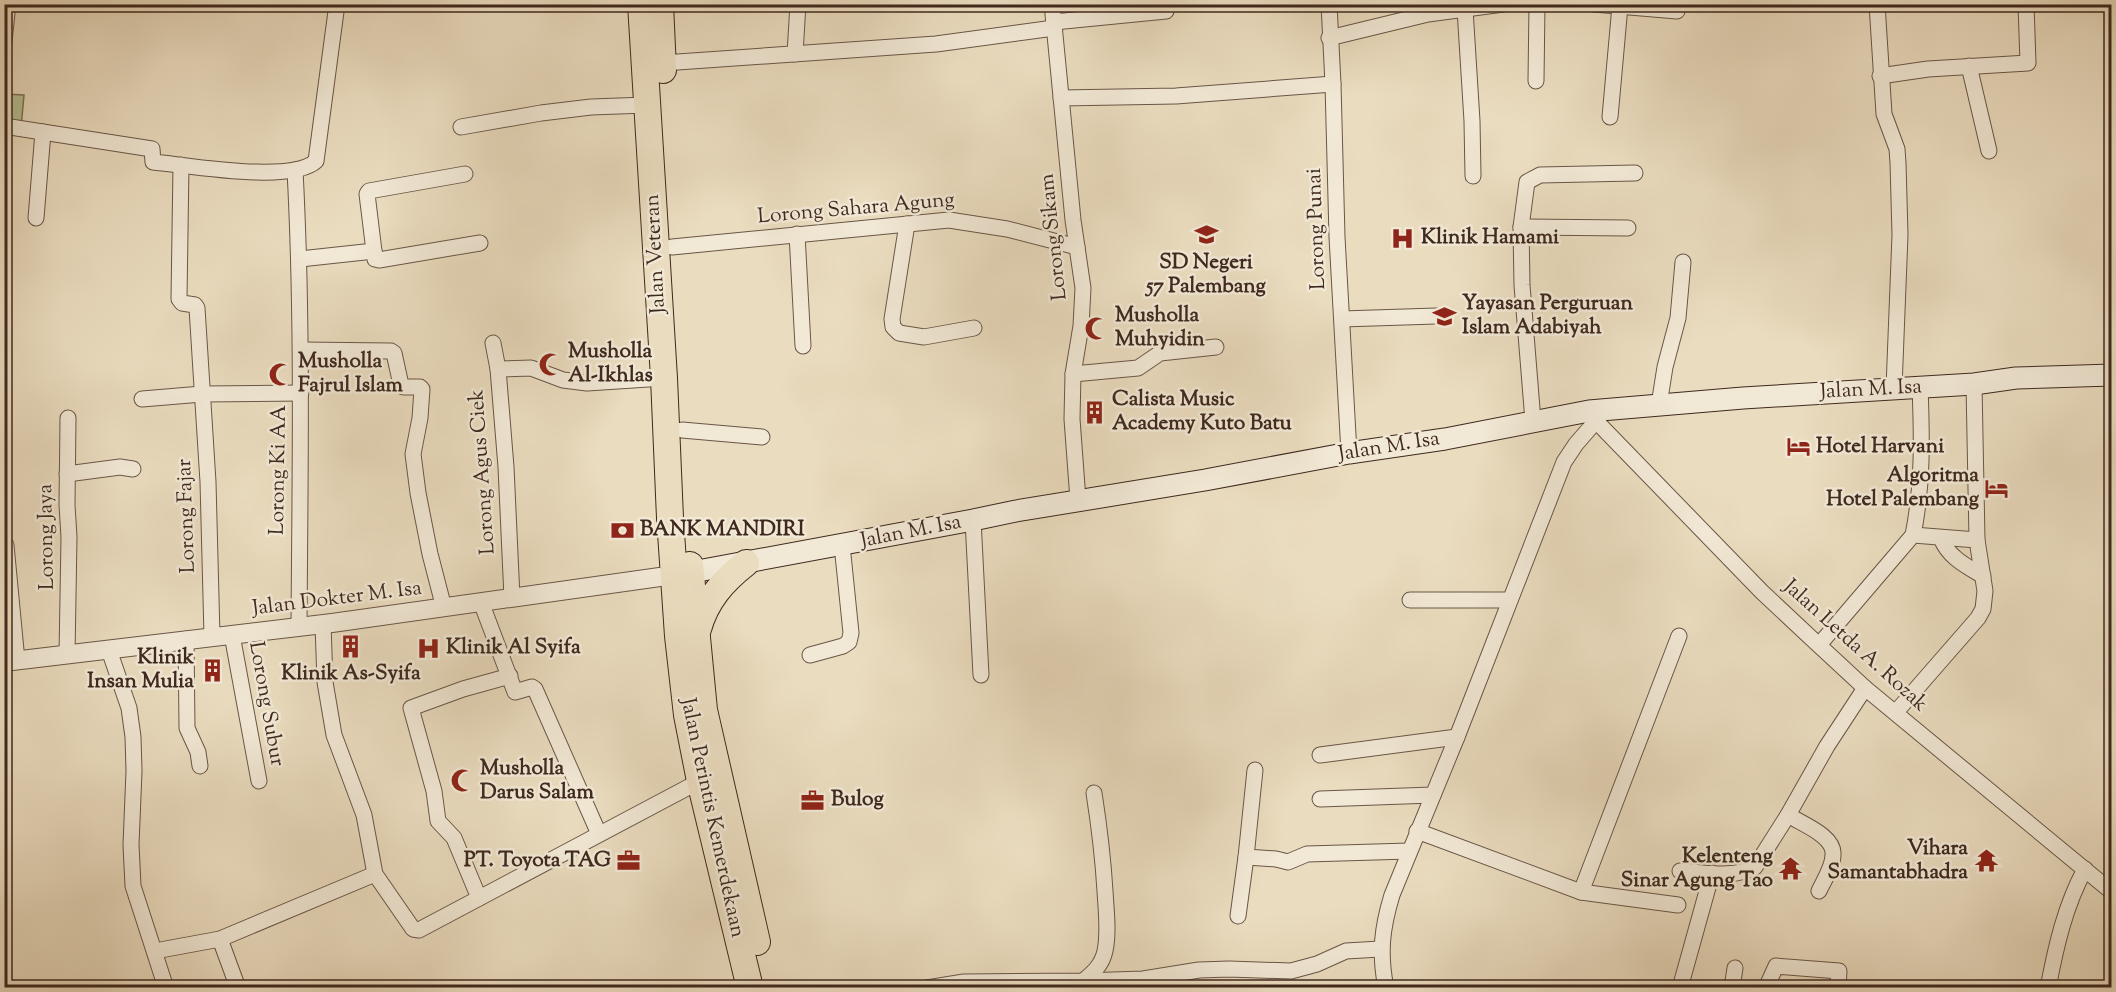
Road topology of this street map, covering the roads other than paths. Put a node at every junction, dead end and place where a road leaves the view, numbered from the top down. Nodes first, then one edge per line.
1 (8, 4) edge
2 (337, 4) edge
3 (641, 4) edge
4 (660, 4) edge
5 (798, 4) edge
6 (1053, 4) edge
7 (1329, 4) edge
8 (1503, 4) edge
9 (1537, 4) edge
10 (1594, 4) edge
11 (1878, 4) edge
12 (2026, 4) edge
13 (1620, 6) edge
14 (1428, 9) edge
15 (1465, 9) junction
16 (1166, 11) dead end
17 (1677, 11) dead end
18 (1054, 25) junction
19 (1329, 38) junction
20 (4, 41) edge
21 (795, 54) junction
22 (663, 63) junction
23 (1969, 66) junction
24 (1880, 76) junction
25 (1536, 81) dead end
26 (1333, 84) junction
27 (1061, 98) junction
28 (647, 105) junction
29 (1610, 117) dead end
30 (4, 126) edge
31 (461, 127) dead end
32 (43, 132) junction
33 (1989, 151) dead end
34 (181, 165) junction
35 (296, 170) junction
36 (1635, 173) dead end
37 (465, 174) dead end
38 (1473, 176) dead end
39 (36, 218) dead end
40 (907, 224) junction
41 (1521, 227) junction
42 (1628, 228) dead end
43 (797, 234) junction
44 (480, 243) dead end
45 (672, 247) junction
46 (1077, 247) junction
47 (374, 250) junction
48 (300, 259) junction
49 (1683, 262) dead end
50 (1436, 316) dead end
51 (1342, 319) junction
52 (974, 328) dead end
53 (493, 343) dead end
54 (803, 346) dead end
55 (1216, 347) dead end
56 (301, 350) junction
57 (498, 369) junction
58 (1073, 374) junction
59 (2112, 375) edge
60 (664, 378) junction
61 (1974, 384) junction
62 (1920, 387) junction
63 (1894, 388) junction
64 (301, 393) junction
65 (202, 394) junction
66 (142, 399) dead end
67 (1659, 405) junction
68 (1593, 416) junction
69 (68, 418) dead end
70 (1533, 421) junction
71 (682, 430) junction
72 (762, 437) dead end
73 (1349, 453) junction
74 (133, 469) dead end
75 (67, 474) junction
76 (1078, 500) junction
77 (973, 520) junction
78 (1913, 535) junction
79 (1941, 538) junction
80 (1977, 540) junction
81 (842, 544) junction
82 (6, 545) dead end
83 (746, 563) junction
84 (682, 574) junction
85 (1983, 576) junction
86 (512, 598) junction
87 (1410, 600) dead end
88 (1510, 600) junction
89 (481, 602) junction
90 (444, 608) junction
91 (323, 624) junction
92 (298, 627) junction
93 (697, 634) junction
94 (232, 635) junction
95 (212, 636) junction
96 (1679, 636) dead end
97 (186, 639) junction
98 (1820, 645) junction
99 (109, 650) junction
100 (67, 655) junction
101 (810, 656) dead end
102 (11, 662) edge
103 (981, 675) dead end
104 (510, 676) junction
105 (1865, 688) junction
106 (1896, 712) junction
107 (695, 713) junction
108 (1457, 737) junction
109 (1320, 755) dead end
110 (200, 766) dead end
111 (1255, 770) dead end
112 (259, 780) dead end
113 (700, 781) junction
114 (1094, 793) dead end
115 (1433, 795) junction
116 (1320, 800) dead end
117 (1788, 815) junction
118 (1417, 831) junction
119 (599, 834) junction
120 (1409, 851) junction
121 (1246, 857) junction
122 (2085, 869) junction
123 (1680, 871) dead end
124 (1712, 873) junction
125 (379, 879) junction
126 (2110, 885) edge
127 (1819, 891) dead end
128 (1581, 892) junction
129 (479, 898) junction
130 (1678, 906) dead end
131 (1238, 916) dead end
132 (220, 939) junction
133 (1380, 949) junction
134 (155, 951) junction
135 (1736, 968) dead end
136 (1291, 971) junction
137 (1083, 981) junction
138 (1179, 981) edge
139 (166, 987) edge
140 (238, 987) edge
141 (750, 987) edge
142 (767, 987) edge
143 (927, 987) edge
144 (1289, 987) edge
145 (1386, 987) edge
146 (1680, 987) edge
147 (1732, 987) edge
148 (1766, 987) edge
149 (1838, 987) edge
150 (2048, 987) edge

1 - 20 street
2 - 35 street
3 - 28 highway, Jalan Veteran
4 - 22 highway, Jalan Veteran
5 - 21 street
6 - 18 street, Lorong Sikam
7 - 19 street, Lorong Punai
8 - 15 street
9 - 25 street
10 - 13 street
11 - 24 street
12 - 23 street
13 - 17 street
13 - 29 street
14 - 15 street
14 - 19 street
15 - 38 street
16 - 18 street
18 - 21 street
18 - 27 street, Lorong Sikam
19 - 26 street, Lorong Punai
21 - 22 street
22 - 45 highway, Jalan Veteran
23 - 24 street
23 - 33 street
24 - 63 street
26 - 27 street
26 - 51 street, Lorong Punai
27 - 46 street, Lorong Sikam
28 - 31 street
28 - 60 highway, Jalan Veteran
30 - 32 street
32 - 34 street
32 - 39 street
34 - 35 street
34 - 65 street, Lorong Fajar
35 - 48 street, Lorong Ki AA
36 - 41 street
37 - 47 street
40 - 43 street, Lorong Sahara Agung
40 - 46 street, Lorong Sahara Agung
40 - 52 street
41 - 42 street
41 - 70 street
43 - 45 street, Lorong Sahara Agung
43 - 54 street
44 - 47 street
45 - 71 highway, Jalan Veteran
46 - 58 street, Lorong Sikam
47 - 48 street
48 - 56 street, Lorong Ki AA
49 - 67 street
50 - 51 street
51 - 73 street, Lorong Punai
53 - 57 street, Lorong Agus Ciek
55 - 58 street
56 - 64 street, Lorong Ki AA
56 - 90 street
57 - 60 street
57 - 86 street, Lorong Agus Ciek
58 - 76 street, Lorong Sikam
59 - 61 main road, Jalan M. Isa
60 - 84 highway, Jalan Veteran
61 - 62 main road, Jalan M. Isa
61 - 80 street
62 - 63 main road, Jalan M. Isa
62 - 78 street
63 - 67 main road, Jalan M. Isa
64 - 65 street
64 - 92 street, Lorong Ki AA
65 - 66 street
65 - 95 street, Lorong Fajar
67 - 68 main road, Jalan M. Isa
68 - 70 main road, Jalan M. Isa
68 - 88 street
68 - 98 street, Jalan Letda A. Rozak
69 - 75 street, Lorong Jaya
70 - 73 main road, Jalan M. Isa
71 - 72 street
71 - 84 highway, Jalan Veteran
73 - 76 main road, Jalan M. Isa
74 - 75 street
75 - 100 street, Lorong Jaya
76 - 77 main road, Jalan M. Isa
77 - 81 main road, Jalan M. Isa
77 - 103 street
78 - 79 street
78 - 98 street
79 - 80 street
79 - 85 street
80 - 85 street
81 - 83 main road, Jalan M. Isa
81 - 101 street
82 - 102 street
83 - 84 main road, Jalan M. Isa
83 - 93 highway
84 - 86 street, Jalan Dokter M. Isa
84 - 93 highway
84 - 107 highway, Jalan Perintis Kemerdekaan
85 - 106 street
86 - 89 street, Jalan Dokter M. Isa
87 - 88 street
88 - 108 street
89 - 90 street, Jalan Dokter M. Isa
89 - 104 street
90 - 91 street, Jalan Dokter M. Isa
91 - 92 street, Jalan Dokter M. Isa
91 - 125 street
92 - 94 street, Jalan Dokter M. Isa
93 - 107 highway
94 - 95 street, Jalan Dokter M. Isa
94 - 112 street, Lorong Subur
95 - 97 street, Jalan Dokter M. Isa
96 - 128 street
97 - 99 street, Jalan Dokter M. Isa
97 - 110 street
98 - 105 street, Jalan Letda A. Rozak
99 - 100 street, Jalan Dokter M. Isa
99 - 134 street
100 - 102 street, Jalan Dokter M. Isa
104 - 119 street
104 - 129 street
105 - 106 street, Jalan Letda A. Rozak
105 - 117 street
106 - 122 street, Jalan Letda A. Rozak
107 - 113 highway, Jalan Perintis Kemerdekaan
107 - 142 highway
108 - 109 street
108 - 115 street
111 - 121 street
113 - 119 street
113 - 141 highway, Jalan Perintis Kemerdekaan
114 - 137 street
115 - 116 street
115 - 118 street
117 - 124 street
117 - 127 street
118 - 120 street
118 - 128 street
119 - 129 street
120 - 121 street
120 - 133 street
121 - 131 street
122 - 126 street, Jalan Letda A. Rozak
122 - 150 street
123 - 124 street
124 - 146 street
125 - 129 street
125 - 132 street
128 - 130 street
132 - 134 street
132 - 140 street
133 - 136 street
133 - 145 street
134 - 139 street
135 - 147 street
136 - 138 street
136 - 144 street
137 - 138 street
137 - 143 street
148 - 149 street

